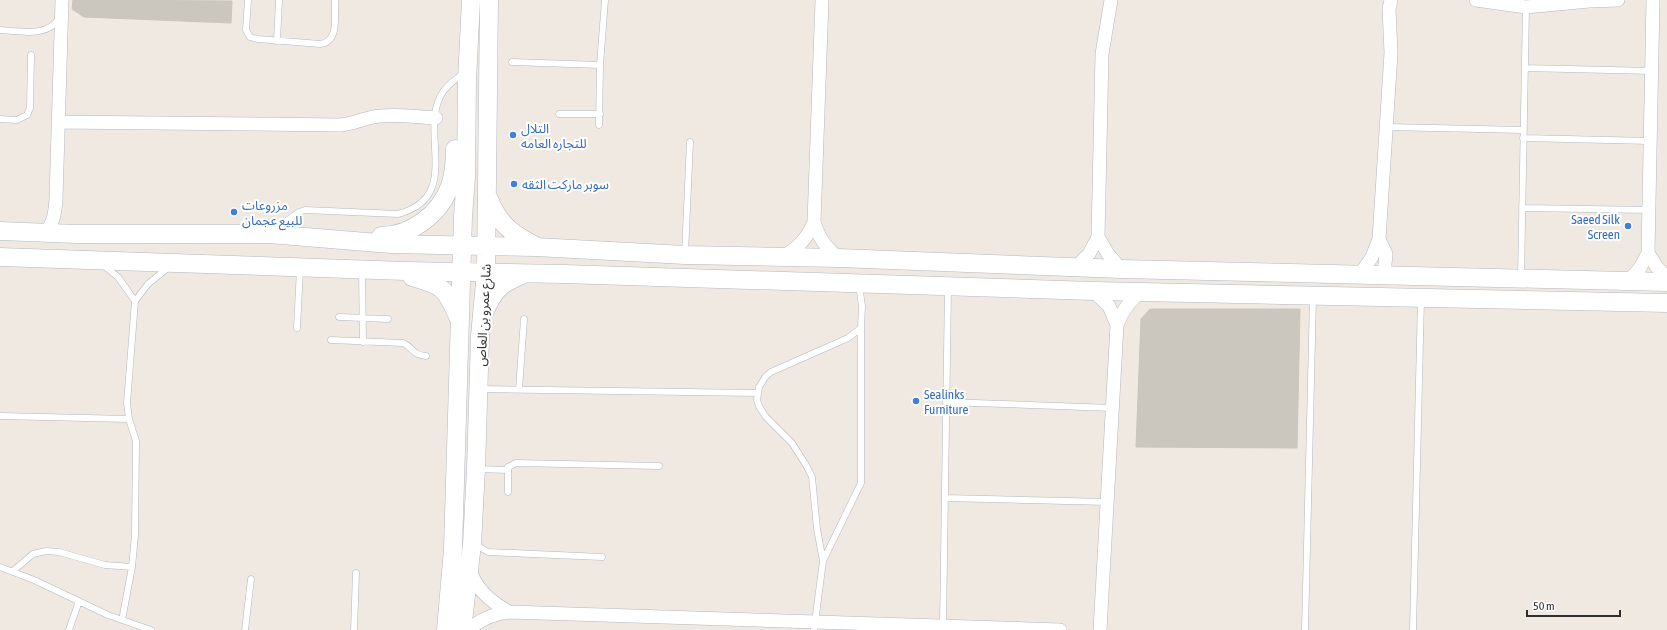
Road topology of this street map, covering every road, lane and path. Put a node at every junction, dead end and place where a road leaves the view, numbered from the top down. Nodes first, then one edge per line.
1 (62, 0) edge
2 (248, 0) edge
3 (279, 0) edge
4 (335, 0) edge
5 (472, 0) edge
6 (490, 0) edge
7 (605, 0) edge
8 (822, 0) edge
9 (1111, 0) edge
10 (1391, 0) edge
11 (1476, 0) edge
12 (1618, 0) edge
13 (1653, 0) edge
14 (1526, 8) junction
15 (61, 14) junction
16 (0, 30) edge
17 (277, 41) junction
18 (31, 55) dead end
19 (512, 62) dead end
20 (600, 65) junction
21 (1525, 68) junction
22 (1652, 71) junction
23 (467, 79) junction
24 (559, 114) dead end
25 (600, 114) junction
26 (436, 118) junction
27 (0, 119) edge
28 (58, 122) junction
29 (599, 125) dead end
30 (1387, 127) junction
31 (1524, 130) junction
32 (1524, 138) junction
33 (1650, 141) junction
34 (690, 142) dead end
35 (487, 192) junction
36 (1522, 208) junction
37 (1649, 210) junction
38 (814, 222) junction
39 (0, 231) edge
40 (45, 233) junction
41 (269, 234) junction
42 (299, 236) junction
43 (1098, 237) junction
44 (1379, 239) junction
45 (462, 245) junction
46 (487, 245) junction
47 (536, 247) junction
48 (1648, 253) junction
49 (685, 255) junction
50 (0, 256) edge
51 (782, 257) junction
52 (839, 258) junction
53 (94, 261) junction
54 (173, 263) junction
55 (300, 267) junction
56 (1076, 267) junction
57 (362, 269) junction
58 (1121, 269) junction
59 (386, 270) junction
60 (461, 272) junction
61 (486, 272) junction
62 (1361, 273) junction
63 (524, 274) junction
64 (1384, 274) junction
65 (1667, 278) edge
66 (1518, 279) junction
67 (1628, 281) junction
68 (1667, 282) edge
69 (859, 283) junction
70 (948, 286) junction
71 (1093, 291) junction
72 (1141, 292) junction
73 (1313, 295) junction
74 (1422, 298) junction
75 (135, 301) junction
76 (1667, 303) edge
77 (339, 317) dead end
78 (362, 318) junction
79 (388, 319) dead end
80 (481, 319) junction
81 (524, 319) dead end
82 (460, 320) junction
83 (1117, 325) junction
84 (297, 328) dead end
85 (861, 328) junction
86 (331, 340) dead end
87 (363, 342) junction
88 (426, 356) dead end
89 (479, 389) junction
90 (519, 390) junction
91 (758, 394) junction
92 (946, 402) junction
93 (1113, 408) junction
94 (0, 416) edge
95 (129, 419) junction
96 (659, 466) dead end
97 (476, 469) junction
98 (508, 470) junction
99 (508, 492) dead end
100 (945, 498) junction
101 (1107, 502) junction
102 (472, 544) junction
103 (602, 557) dead end
104 (823, 561) junction
105 (469, 566) junction
106 (0, 567) edge
107 (132, 567) junction
108 (13, 571) junction
109 (356, 573) dead end
110 (251, 579) dead end
111 (79, 601) junction
112 (509, 612) junction
113 (122, 620) junction
114 (814, 626) edge
115 (943, 626) junction
116 (68, 630) edge
117 (151, 630) edge
118 (245, 630) edge
119 (354, 630) edge
120 (446, 630) edge
121 (462, 630) edge
122 (469, 630) edge
123 (1060, 630) edge
124 (1100, 630) edge
125 (1305, 630) edge
126 (1413, 630) edge

1 - 15 street
2 - 17 lane
3 - 17 lane
4 - 17 lane
5 - 23 main road, شارع عمرو بن العاص
6 - 35 main road, شارع عمرو بن العاص
7 - 20 lane
8 - 38 street
9 - 43 street
10 - 30 street
11 - 14 street
12 - 14 street
13 - 22 street
14 - 21 lane
15 - 16 lane
15 - 28 street
18 - 27 lane
19 - 20 lane
20 - 25 lane
21 - 22 lane
21 - 31 lane
22 - 33 street
23 - 26 lane
23 - 42 main road
23 - 45 main road, شارع عمرو بن العاص
24 - 25 lane
25 - 29 lane
26 - 28 street
26 - 41 lane
28 - 40 street
30 - 31 lane
30 - 44 street
31 - 32 lane
32 - 33 lane
32 - 36 lane
33 - 37 street
34 - 49 lane
35 - 46 main road, شارع عمرو بن العاص
35 - 47 main road
36 - 37 lane
36 - 66 lane
37 - 48 street
38 - 51 street
38 - 52 street
39 - 40 main road
40 - 41 main road
41 - 42 main road
42 - 45 main road
43 - 56 street
43 - 58 street
44 - 62 street
44 - 64 street
45 - 46 main road
45 - 60 main road, شارع عمرو بن العاص
46 - 47 main road
46 - 61 main road, شارع عمرو بن العاص
47 - 49 main road
48 - 65 street
48 - 67 street
49 - 51 main road
50 - 53 main road
51 - 52 main road
52 - 56 main road
53 - 54 main road
53 - 75 lane
54 - 55 main road
54 - 75 lane
55 - 57 main road
55 - 84 lane
56 - 58 main road
57 - 59 main road
57 - 78 lane
58 - 62 main road
59 - 60 main road
59 - 82 main road
60 - 61 main road
60 - 82 main road, شارع عمرو بن العاص
61 - 63 main road
61 - 80 main road, شارع عمرو بن العاص
62 - 64 main road
63 - 69 main road
63 - 80 main road
64 - 66 main road
64 - 73 main road
66 - 67 main road
66 - 74 main road
67 - 68 main road
69 - 70 main road
69 - 85 lane
70 - 71 main road
70 - 92 lane
71 - 72 main road
71 - 83 street
72 - 73 main road
72 - 83 street
73 - 74 main road
73 - 125 lane
74 - 76 main road
74 - 126 lane
75 - 95 lane
77 - 78 lane
78 - 79 lane
78 - 87 lane
80 - 89 main road, شارع عمرو بن العاص
81 - 90 lane
82 - 120 main road, شارع عمرو بن العاص
83 - 93 street
85 - 91 lane
85 - 104 lane
86 - 87 lane
87 - 88 lane
89 - 90 lane
89 - 97 main road, شارع عمرو بن العاص
90 - 91 lane
91 - 104 lane
92 - 93 lane
92 - 100 lane
93 - 101 street
94 - 95 lane
95 - 107 lane
96 - 98 lane
97 - 98 lane
97 - 102 main road, شارع عمرو بن العاص
98 - 99 lane
100 - 101 lane
100 - 115 lane
101 - 124 street
102 - 103 lane
102 - 105 main road, شارع عمرو بن العاص
104 - 114 lane
105 - 112 street
105 - 121 main road, شارع عمرو بن العاص
106 - 108 lane
107 - 108 lane
107 - 113 lane
108 - 111 lane
109 - 119 lane
110 - 118 lane
111 - 113 lane
111 - 116 lane
112 - 114 street
112 - 122 street
113 - 117 lane
114 - 115 street
115 - 123 street

